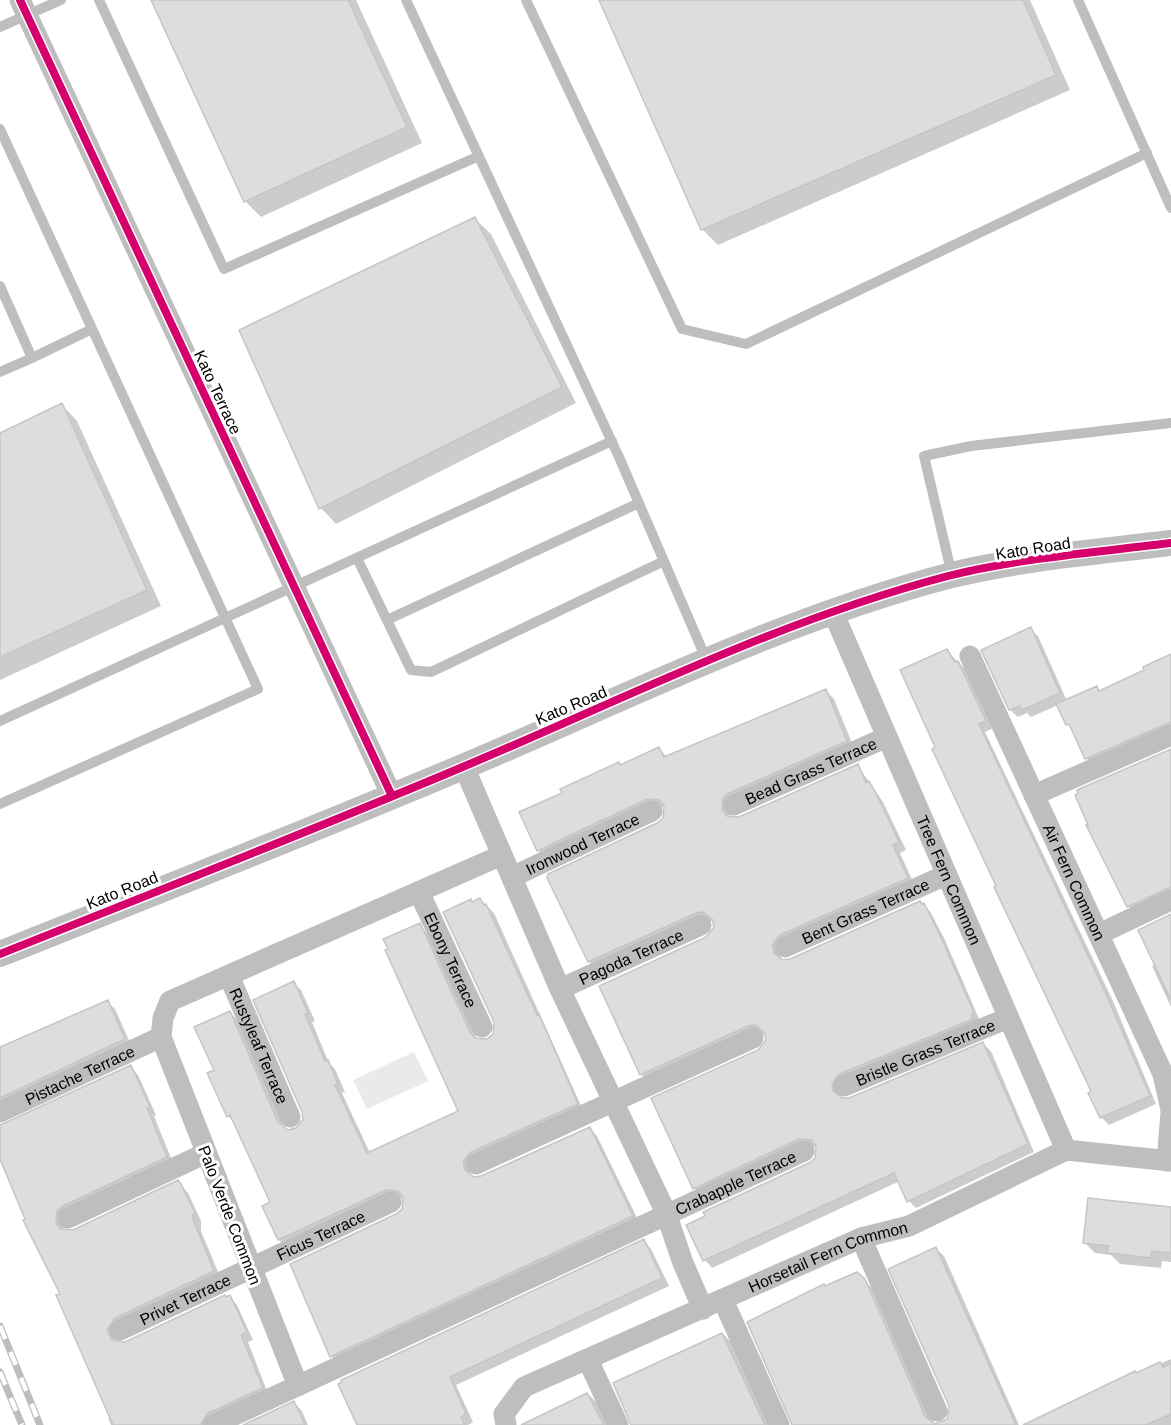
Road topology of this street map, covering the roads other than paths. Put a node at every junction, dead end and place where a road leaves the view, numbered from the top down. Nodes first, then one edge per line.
1 (61, 0) edge
2 (99, 0) edge
3 (406, 0) edge
4 (526, 0) edge
5 (1078, 0) edge
6 (24, 7) edge
7 (0, 27) edge
8 (0, 129) edge
9 (1147, 153) junction
10 (479, 156) junction
11 (1171, 208) edge
12 (0, 286) edge
13 (92, 329) junction
14 (32, 358) junction
15 (0, 372) edge
16 (1171, 423) edge
17 (612, 441) junction
18 (639, 503) junction
19 (1171, 543) edge
20 (357, 558) junction
21 (664, 561) junction
22 (952, 576) junction
23 (294, 587) junction
24 (832, 612) junction
25 (225, 618) junction
26 (387, 620) junction
27 (969, 656) dead end
28 (707, 661) junction
29 (0, 721) edge
30 (1171, 735) edge
31 (887, 737) junction
32 (464, 767) junction
33 (1034, 795) junction
34 (392, 796) junction
35 (0, 804) edge
36 (734, 805) dead end
37 (652, 811) dead end
38 (502, 855) junction
39 (946, 875) junction
40 (512, 877) junction
41 (419, 892) junction
42 (1171, 900) edge
43 (701, 925) dead end
44 (1099, 934) junction
45 (785, 947) dead end
46 (0, 954) edge
47 (229, 976) junction
48 (560, 989) junction
49 (1008, 1018) junction
50 (482, 1027) dead end
51 (161, 1037) junction
52 (753, 1038) dead end
53 (1167, 1072) edge
54 (844, 1086) dead end
55 (612, 1102) junction
56 (1171, 1111) edge
57 (0, 1112) edge
58 (290, 1117) dead end
59 (1066, 1150) junction
60 (804, 1151) dead end
61 (206, 1153) junction
62 (1169, 1161) edge
63 (477, 1164) dead end
64 (391, 1202) dead end
65 (666, 1213) junction
66 (68, 1218) dead end
67 (861, 1238) junction
68 (250, 1269) junction
69 (723, 1300) junction
70 (703, 1309) junction
71 (120, 1330) dead end
72 (588, 1360) junction
73 (298, 1386) junction
74 (937, 1411) dead end
75 (505, 1419) edge
76 (213, 1425) edge
77 (618, 1425) edge
78 (779, 1425) edge

1 - 6 lane
2 - 10 lane
3 - 10 lane
4 - 9 lane
5 - 9 lane
6 - 7 lane
6 - 23 street, Kato Terrace
8 - 13 lane
9 - 11 lane
10 - 17 lane
12 - 14 lane
13 - 14 lane
13 - 25 lane
14 - 15 lane
16 - 22 lane
17 - 18 lane
17 - 20 lane
18 - 21 lane
18 - 26 lane
19 - 22 street, Kato Road
20 - 23 lane
20 - 26 lane
21 - 26 lane
21 - 28 lane
22 - 24 street, Kato Road
23 - 25 lane
23 - 34 street, Kato Terrace
24 - 28 street, Kato Road
24 - 31 street, Tree Fern Common
25 - 29 lane
25 - 35 lane
27 - 33 street, Air Fern Common
28 - 32 street, Kato Road
30 - 33 street
31 - 36 street, Bead Grass Terrace
31 - 39 street, Tree Fern Common
32 - 34 street, Kato Road
32 - 38 street
33 - 44 street, Air Fern Common
34 - 46 street, Kato Road
37 - 40 street, Ironwood Terrace
38 - 40 street
38 - 41 street
39 - 45 street, Bent Grass Terrace
39 - 49 street, Tree Fern Common
40 - 48 street
41 - 47 street
41 - 50 street, Ebony Terrace
42 - 44 street
43 - 48 street, Pagoda Terrace
44 - 53 street, Air Fern Common
47 - 51 street
47 - 58 street, Rustyleaf Terrace
48 - 55 street
49 - 54 street, Bristle Grass Terrace
49 - 59 street, Tree Fern Common
51 - 57 street, Pistache Terrace
51 - 61 street, Palo Verde Common
52 - 55 street
53 - 56 street, Air Fern Common
55 - 63 street
55 - 65 street
56 - 62 street, Air Fern Common
59 - 62 street
59 - 67 street, Horsetail Fern Common
60 - 65 street, Crabapple Terrace
61 - 66 street
61 - 68 street, Palo Verde Common
64 - 68 street, Ficus Terrace
65 - 70 street
65 - 73 street
67 - 69 street, Horsetail Fern Common
67 - 74 street
68 - 71 street, Privet Terrace
68 - 73 street, Palo Verde Common
69 - 70 street, Horsetail Fern Common
69 - 78 street
70 - 72 street, Horsetail Fern Common
72 - 75 street, Horsetail Fern Common
72 - 77 street
73 - 76 street

